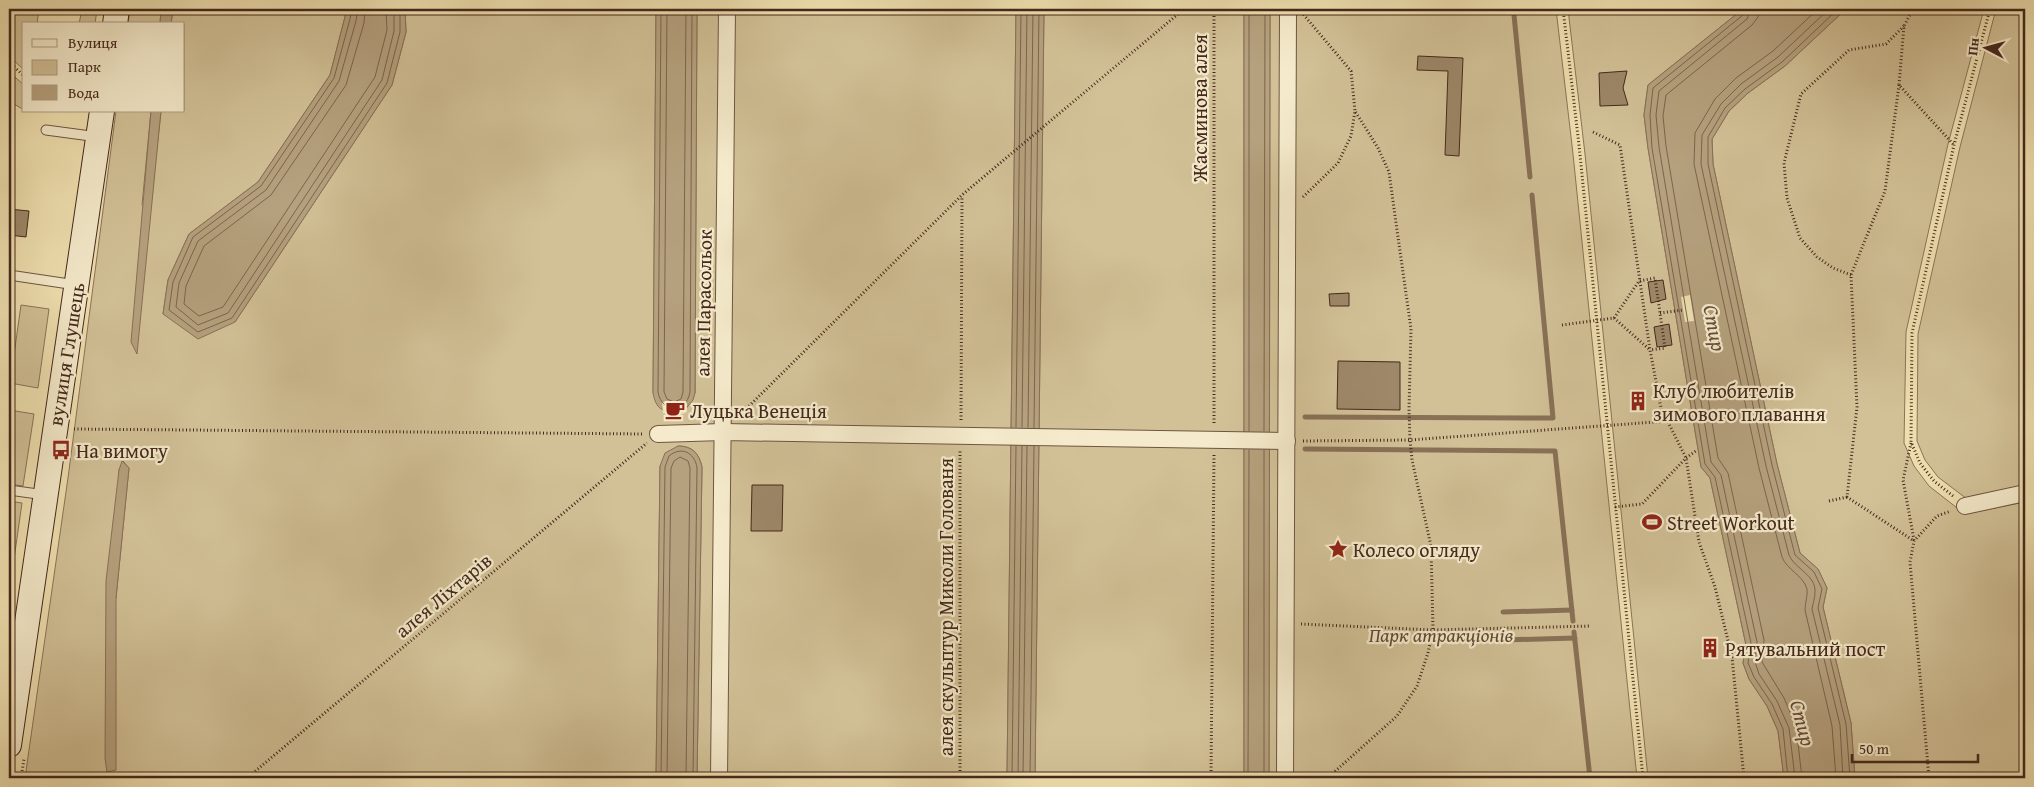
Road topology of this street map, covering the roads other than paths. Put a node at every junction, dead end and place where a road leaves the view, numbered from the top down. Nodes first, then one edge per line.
1 (117, 9) edge
2 (727, 9) edge
3 (1288, 9) edge
4 (115, 22) edge
5 (102, 112) edge
6 (46, 130) dead end
7 (98, 138) junction
8 (9, 275) edge
9 (77, 285) junction
10 (723, 432) junction
11 (658, 434) road end
12 (1287, 441) junction
13 (9, 490) edge
14 (2025, 493) edge
15 (45, 495) junction
16 (1965, 506) road end
17 (9, 745) edge
18 (1285, 777) edge
19 (719, 778) edge

1 - 4 street
2 - 10 street, алея Парасольок
3 - 12 street
5 - 7 street, вулиця Глушець
6 - 7 lane
7 - 9 street, вулиця Глушець
8 - 9 lane
9 - 15 street, вулиця Глушець
10 - 11 street
10 - 12 street
10 - 19 street, алея Парасольок
12 - 18 street
13 - 15 lane
14 - 16 street
15 - 17 street, вулиця Глушець

